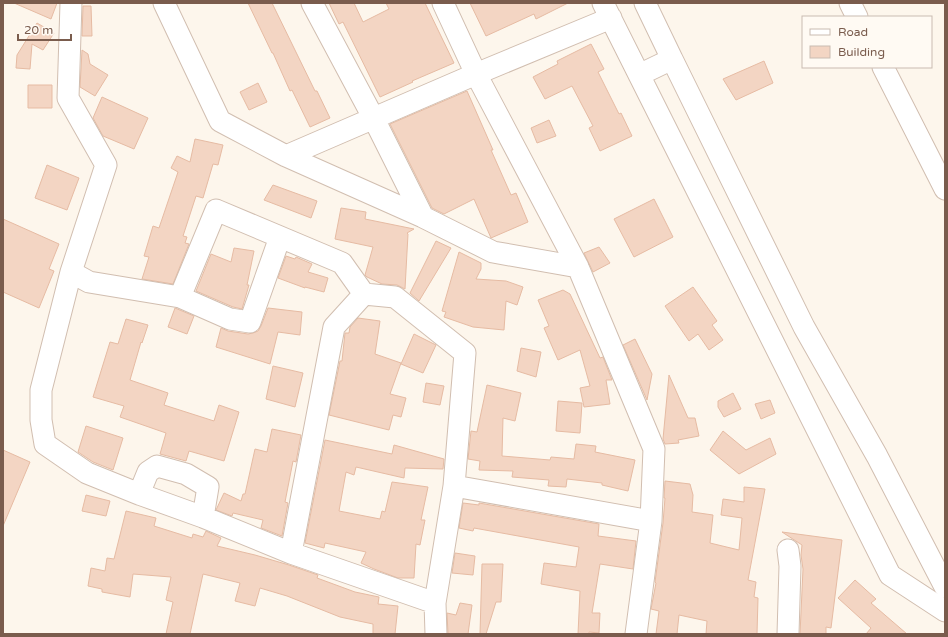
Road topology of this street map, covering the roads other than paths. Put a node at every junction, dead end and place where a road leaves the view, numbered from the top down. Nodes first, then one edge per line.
1 (71, 3) edge
2 (164, 3) edge
3 (312, 3) edge
4 (443, 3) edge
5 (645, 3) edge
6 (850, 3) edge
7 (607, 11) edge
8 (857, 16) edge
9 (672, 59) junction
10 (884, 68) edge
11 (476, 74) junction
12 (640, 75) junction
13 (374, 119) junction
14 (286, 156) junction
15 (945, 189) edge
16 (423, 217) junction
17 (280, 237) junction
18 (578, 267) junction
19 (71, 272) junction
20 (364, 294) junction
21 (180, 296) junction
22 (454, 486) junction
23 (139, 494) junction
24 (203, 517) junction
25 (651, 521) junction
26 (788, 550) dead end
27 (291, 553) junction
28 (945, 587) edge
29 (435, 603) junction
30 (945, 611) edge
31 (436, 634) edge
32 (636, 634) edge
33 (788, 634) edge

1 - 19 street
2 - 14 street
3 - 13 street
4 - 11 street
5 - 9 street
6 - 8 street
7 - 11 street
7 - 12 street
9 - 12 street
9 - 28 street
10 - 15 street
11 - 13 street
11 - 18 street
12 - 30 street
13 - 14 street
13 - 16 street
14 - 16 street
16 - 18 street
17 - 20 street
17 - 21 street
17 - 21 street
18 - 25 street
19 - 21 street
19 - 23 street
20 - 22 street
20 - 27 street
22 - 25 street
22 - 29 street
23 - 24 street
23 - 24 street
24 - 27 street
25 - 32 street
26 - 33 street
27 - 29 street
29 - 31 street

